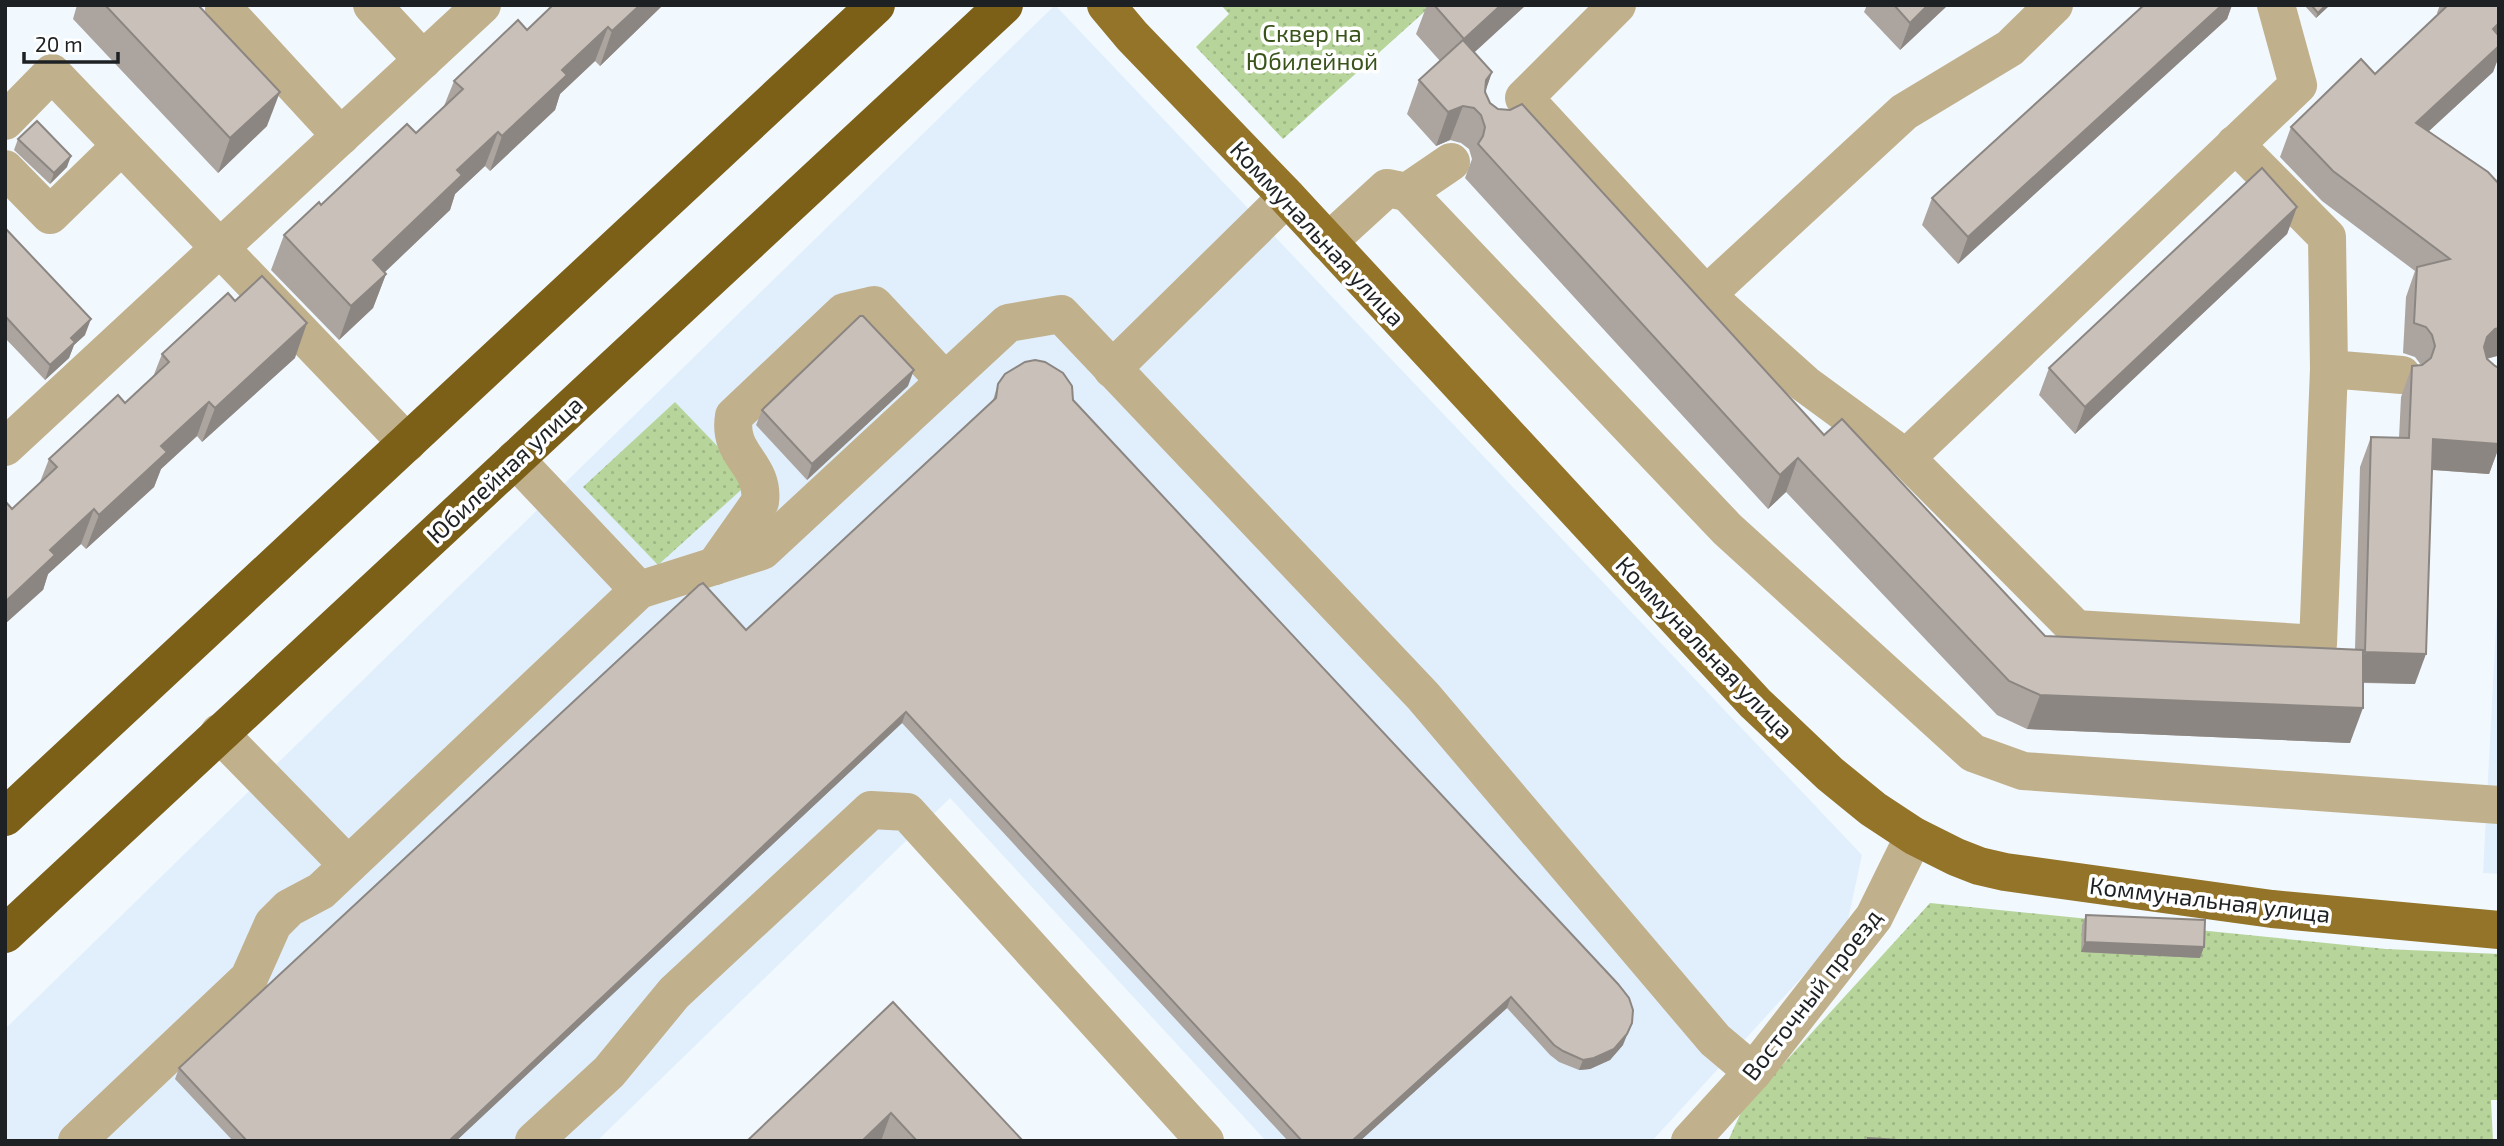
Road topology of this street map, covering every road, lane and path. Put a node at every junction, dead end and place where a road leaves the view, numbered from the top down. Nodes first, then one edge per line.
1 (227, 5) edge
2 (372, 5) edge
3 (482, 5) edge
4 (876, 5) edge
5 (1004, 5) edge
6 (1106, 5) edge
7 (1617, 5) edge
8 (2054, 5) edge
9 (2276, 5) edge
10 (423, 60) junction
11 (1524, 98) junction
12 (5, 121) edge
13 (1494, 122) edge
14 (341, 136) junction
15 (2235, 144) junction
16 (121, 146) junction
17 (1451, 162) dead end
18 (5, 169) edge
19 (1407, 192) junction
20 (1287, 197) junction
21 (1328, 242) junction
22 (220, 248) junction
23 (1706, 295) junction
24 (1112, 369) junction
25 (2329, 369) junction
26 (2402, 375) dead end
27 (933, 384) junction
28 (748, 402) junction
29 (9, 437) edge
30 (407, 443) junction
31 (1906, 458) junction
32 (515, 459) junction
33 (715, 566) junction
34 (639, 590) junction
35 (219, 733) junction
36 (2499, 805) edge
37 (5, 817) edge
38 (1914, 836) junction
39 (348, 865) junction
40 (2499, 930) edge
41 (5, 933) edge
42 (1753, 1072) junction
43 (77, 1141) edge
44 (534, 1141) edge
45 (1205, 1141) edge
46 (1690, 1141) edge

1 - 14 street
2 - 10 street
3 - 10 street
4 - 30 highway
5 - 32 highway, Юбилейная улица
6 - 20 main road, Коммунальная улица
7 - 11 street
8 - 23 street
9 - 15 street
10 - 14 street
11 - 13 street
11 - 23 street
12 - 16 street
14 - 22 street
15 - 25 street
15 - 31 street
16 - 18 street
16 - 22 street
17 - 19 street
19 - 21 street
19 - 36 street
20 - 21 main road, Коммунальная улица
20 - 24 street
21 - 38 main road, Коммунальная улица
22 - 29 street
22 - 30 street
23 - 31 street
24 - 27 street
24 - 42 street
25 - 26 street
25 - 31 street
27 - 28 street
27 - 28 street
27 - 33 street
28 - 33 street
30 - 37 highway
32 - 34 street
32 - 35 highway, Юбилейная улица
33 - 34 street
34 - 39 street
35 - 39 street
35 - 41 highway, Юбилейная улица
38 - 40 main road, Коммунальная улица
38 - 42 street, Восточный проезд
39 - 43 street
42 - 46 street, Восточный проезд
44 - 45 street

